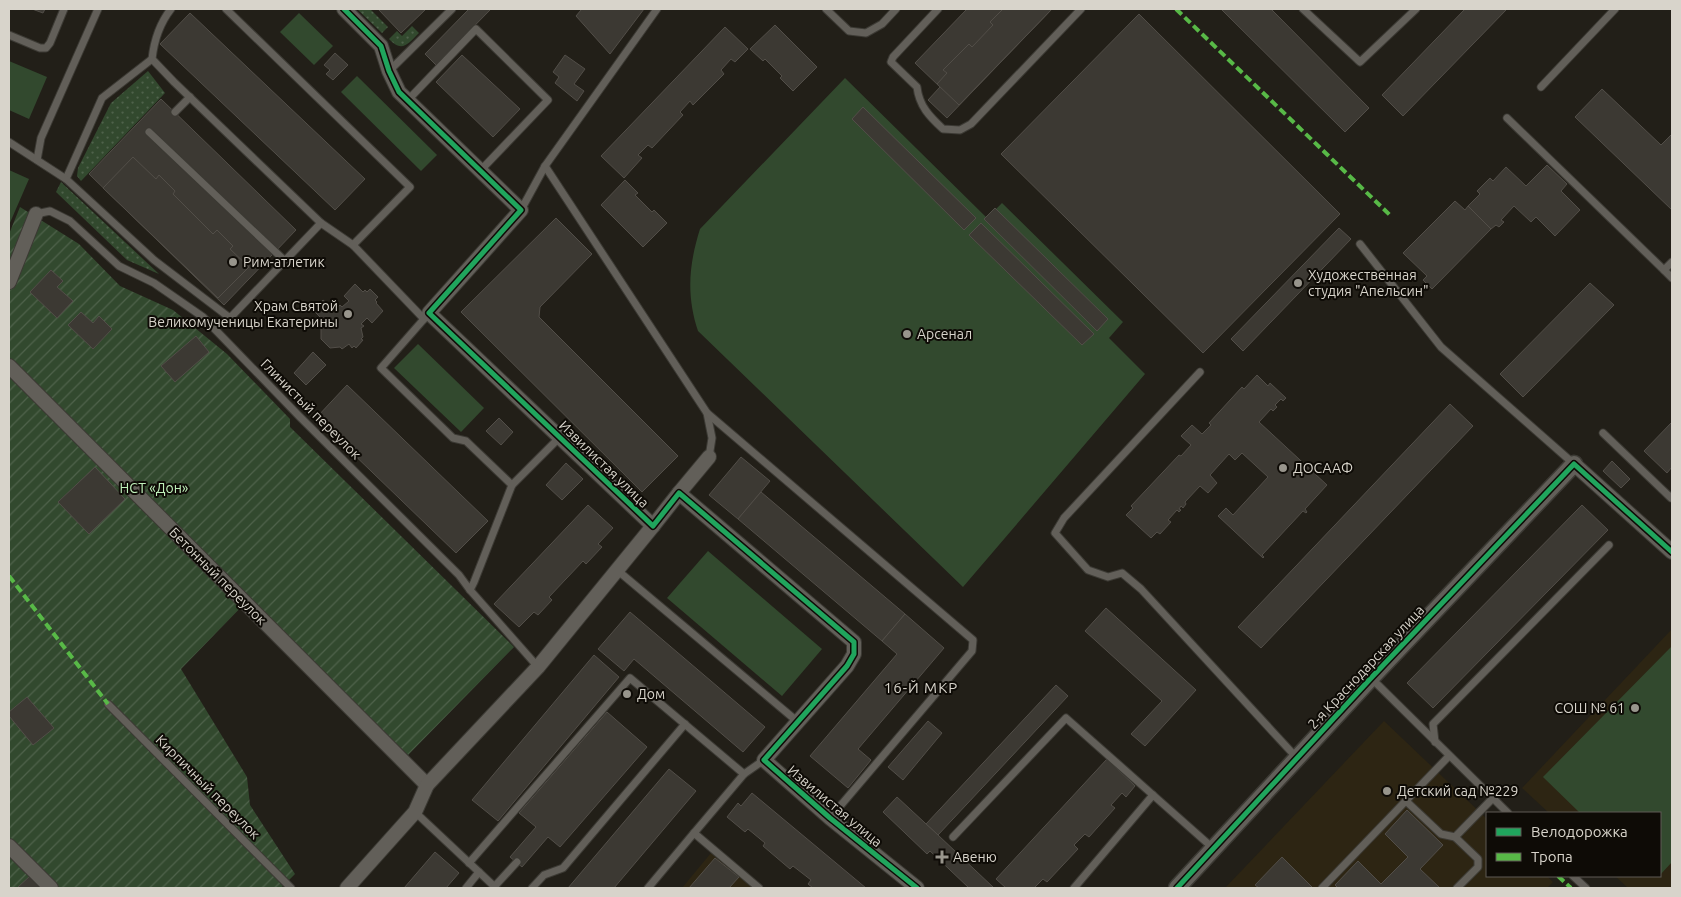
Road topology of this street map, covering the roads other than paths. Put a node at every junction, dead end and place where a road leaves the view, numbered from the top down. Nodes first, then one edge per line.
1 (64, 9) edge
2 (98, 9) edge
3 (171, 9) edge
4 (226, 9) edge
5 (344, 9) edge
6 (452, 9) edge
7 (658, 9) edge
8 (826, 9) edge
9 (896, 9) edge
10 (938, 9) edge
11 (1081, 9) edge
12 (1303, 9) edge
13 (1416, 9) edge
14 (1615, 9) edge
15 (9, 35) edge
16 (152, 59) junction
17 (389, 70) junction
18 (1541, 87) dead end
19 (190, 97) junction
20 (408, 100) junction
21 (175, 112) dead end
22 (1507, 118) dead end
23 (149, 132) dead end
24 (9, 142) edge
25 (37, 160) junction
26 (545, 166) junction
27 (480, 171) junction
28 (66, 179) junction
29 (521, 210) junction
30 (36, 214) joint
31 (321, 223) junction
32 (1360, 244) dead end
33 (353, 245) junction
34 (284, 260) junction
35 (1672, 262) edge
36 (1664, 270) junction
37 (1672, 278) edge
38 (9, 282) edge
39 (427, 316) junction
40 (9, 366) edge
41 (1200, 372) dead end
42 (707, 413) junction
43 (1603, 433) dead end
44 (560, 437) junction
45 (709, 457) joint
46 (1574, 464) junction
47 (512, 485) junction
48 (679, 494) junction
49 (1672, 496) edge
50 (654, 526) junction
51 (1608, 545) dead end
52 (1672, 552) edge
53 (617, 570) junction
54 (470, 590) junction
55 (538, 667) junction
56 (1371, 678) junction
57 (108, 704) dead end
58 (798, 722) junction
59 (685, 724) junction
60 (1435, 742) junction
61 (1449, 756) junction
62 (1297, 758) junction
63 (764, 760) junction
64 (744, 774) junction
65 (427, 785) junction
66 (1153, 795) junction
67 (1493, 798) junction
68 (1406, 800) junction
69 (415, 812) junction
70 (1507, 812) edge
71 (830, 818) junction
72 (694, 833) junction
73 (953, 837) dead end
74 (1455, 837) junction
75 (9, 846) edge
76 (1214, 849) junction
77 (517, 862) dead end
78 (469, 863) junction
79 (479, 872) junction
80 (1574, 877) edge
81 (495, 887) edge
82 (51, 888) edge
83 (291, 888) edge
84 (347, 888) edge
85 (466, 888) edge
86 (532, 888) edge
87 (648, 888) edge
88 (759, 888) edge
89 (918, 888) edge
90 (1074, 888) edge
91 (1177, 888) edge
92 (1322, 888) edge
93 (1457, 888) edge
94 (1586, 888) edge

1 - 15 lane
2 - 25 lane
3 - 16 lane
4 - 33 lane
5 - 17 street
6 - 17 lane
7 - 26 lane
8 - 9 lane
10 - 11 lane
12 - 13 lane
14 - 18 lane
16 - 19 lane
16 - 28 lane
17 - 20 street
19 - 21 lane
19 - 31 lane
20 - 27 street
20 - 27 lane
22 - 36 lane
23 - 34 lane
24 - 25 lane
25 - 28 lane
26 - 29 lane
26 - 42 lane
27 - 29 street
28 - 34 lane
29 - 39 street
30 - 38 street
30 - 54 lane, Глинистый переулок
31 - 33 lane
31 - 34 lane
32 - 46 lane
33 - 39 lane
35 - 36 lane
36 - 37 lane
39 - 44 street, Извилистая улица
39 - 47 lane
40 - 65 street, Бетонный переулок
41 - 62 lane
42 - 45 lane
42 - 71 lane
43 - 49 lane
44 - 47 lane
44 - 50 street, Извилистая улица
45 - 48 street, Извилистая улица
46 - 52 street
46 - 56 street, 2-я Краснодарская улица
47 - 54 lane
48 - 50 street, Извилистая улица
48 - 58 street
50 - 53 street, Извилистая улица
51 - 60 lane
53 - 55 street, Извилистая улица
53 - 58 lane
54 - 55 lane, Глинистый переулок
55 - 65 street, Извилистая улица
56 - 60 lane
56 - 62 street, 2-я Краснодарская улица
57 - 83 lane, Кирпичный переулок
58 - 63 street
59 - 64 lane
59 - 78 lane
59 - 86 lane
60 - 61 lane
61 - 67 lane
61 - 68 lane
62 - 76 street, 2-я Краснодарская улица
63 - 64 lane
63 - 71 street, Извилистая улица
64 - 72 lane
65 - 69 street, Извилистая улица
66 - 73 lane
66 - 76 lane
66 - 90 lane
67 - 70 lane
67 - 74 lane
68 - 74 lane
68 - 92 lane
69 - 78 lane
69 - 84 street, Извилистая улица
71 - 89 street, Извилистая улица
72 - 87 lane
72 - 88 lane
74 - 93 lane
75 - 82 street
76 - 91 street, 2-я Краснодарская улица
77 - 81 lane
78 - 79 lane
79 - 81 lane
79 - 85 lane
80 - 94 lane

